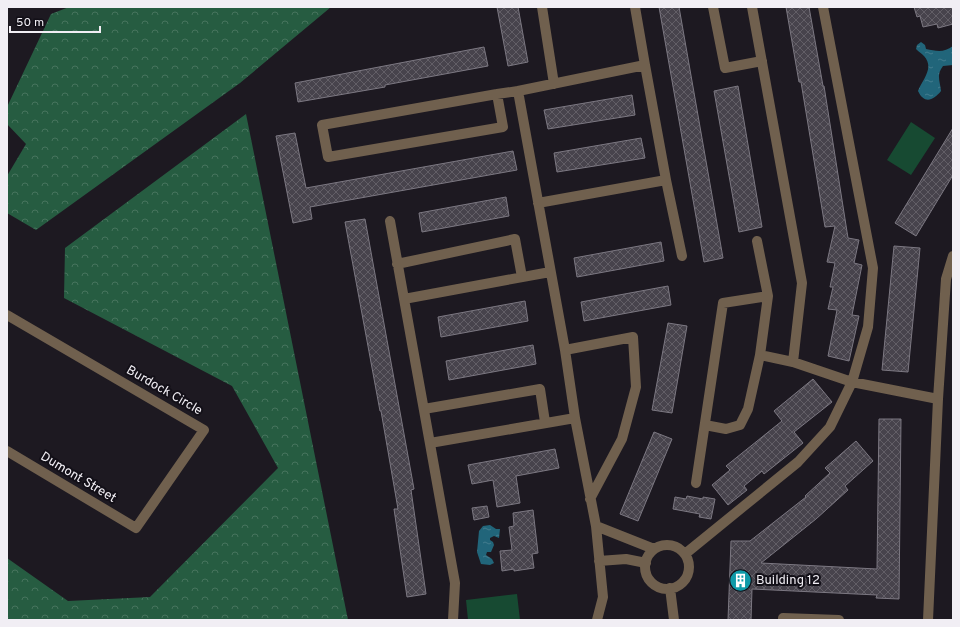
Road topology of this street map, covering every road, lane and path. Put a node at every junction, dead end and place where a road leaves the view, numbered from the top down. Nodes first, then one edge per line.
1 (542, 7) edge
2 (635, 7) edge
3 (713, 7) edge
4 (752, 7) edge
5 (823, 7) edge
6 (762, 61) junction
7 (645, 65) junction
8 (554, 84) junction
9 (518, 91) junction
10 (497, 94) junction
11 (666, 180) junction
12 (538, 203) junction
13 (390, 222) dead end
14 (757, 240) dead end
15 (682, 256) dead end
16 (953, 256) edge
17 (397, 264) junction
18 (550, 272) junction
19 (522, 277) junction
20 (768, 296) junction
21 (404, 299) junction
22 (7, 315) edge
23 (565, 350) junction
24 (760, 355) junction
25 (794, 362) junction
26 (852, 382) junction
27 (938, 399) junction
28 (424, 409) junction
29 (575, 418) junction
30 (546, 422) junction
31 (704, 425) junction
32 (430, 443) junction
33 (7, 451) edge
34 (696, 483) dead end
35 (590, 499) junction
36 (596, 526) junction
37 (136, 528) joint
38 (654, 549) junction
39 (685, 554) junction
40 (599, 561) junction
41 (646, 563) junction
42 (670, 588) junction
43 (453, 620) edge
44 (597, 620) edge
45 (674, 620) edge
46 (783, 620) edge
47 (838, 620) edge
48 (928, 620) edge

1 - 8 street
2 - 7 street
3 - 6 street
4 - 6 street
5 - 26 street
6 - 25 street
7 - 8 street
7 - 11 street
8 - 9 street
9 - 10 street
9 - 12 street
10 - 10 street
11 - 12 street
11 - 15 street
12 - 18 street
13 - 17 street
14 - 20 street
16 - 27 street
17 - 19 street
17 - 21 street
18 - 19 street
18 - 23 street
19 - 21 street
20 - 24 street
20 - 31 street
21 - 28 street
22 - 37 street, Burdock Circle
23 - 29 street
23 - 35 street
24 - 25 street
24 - 31 street
25 - 26 street
26 - 27 street
26 - 39 street
27 - 48 street
28 - 30 street
28 - 32 street
29 - 30 street
29 - 35 street
30 - 32 street
31 - 34 street
32 - 43 street
33 - 37 street, Dumont Street
35 - 36 street
36 - 38 street
36 - 40 street
38 - 39 street
38 - 41 street
39 - 42 street
40 - 41 street
40 - 44 street
41 - 42 street
42 - 45 street
46 - 47 street

